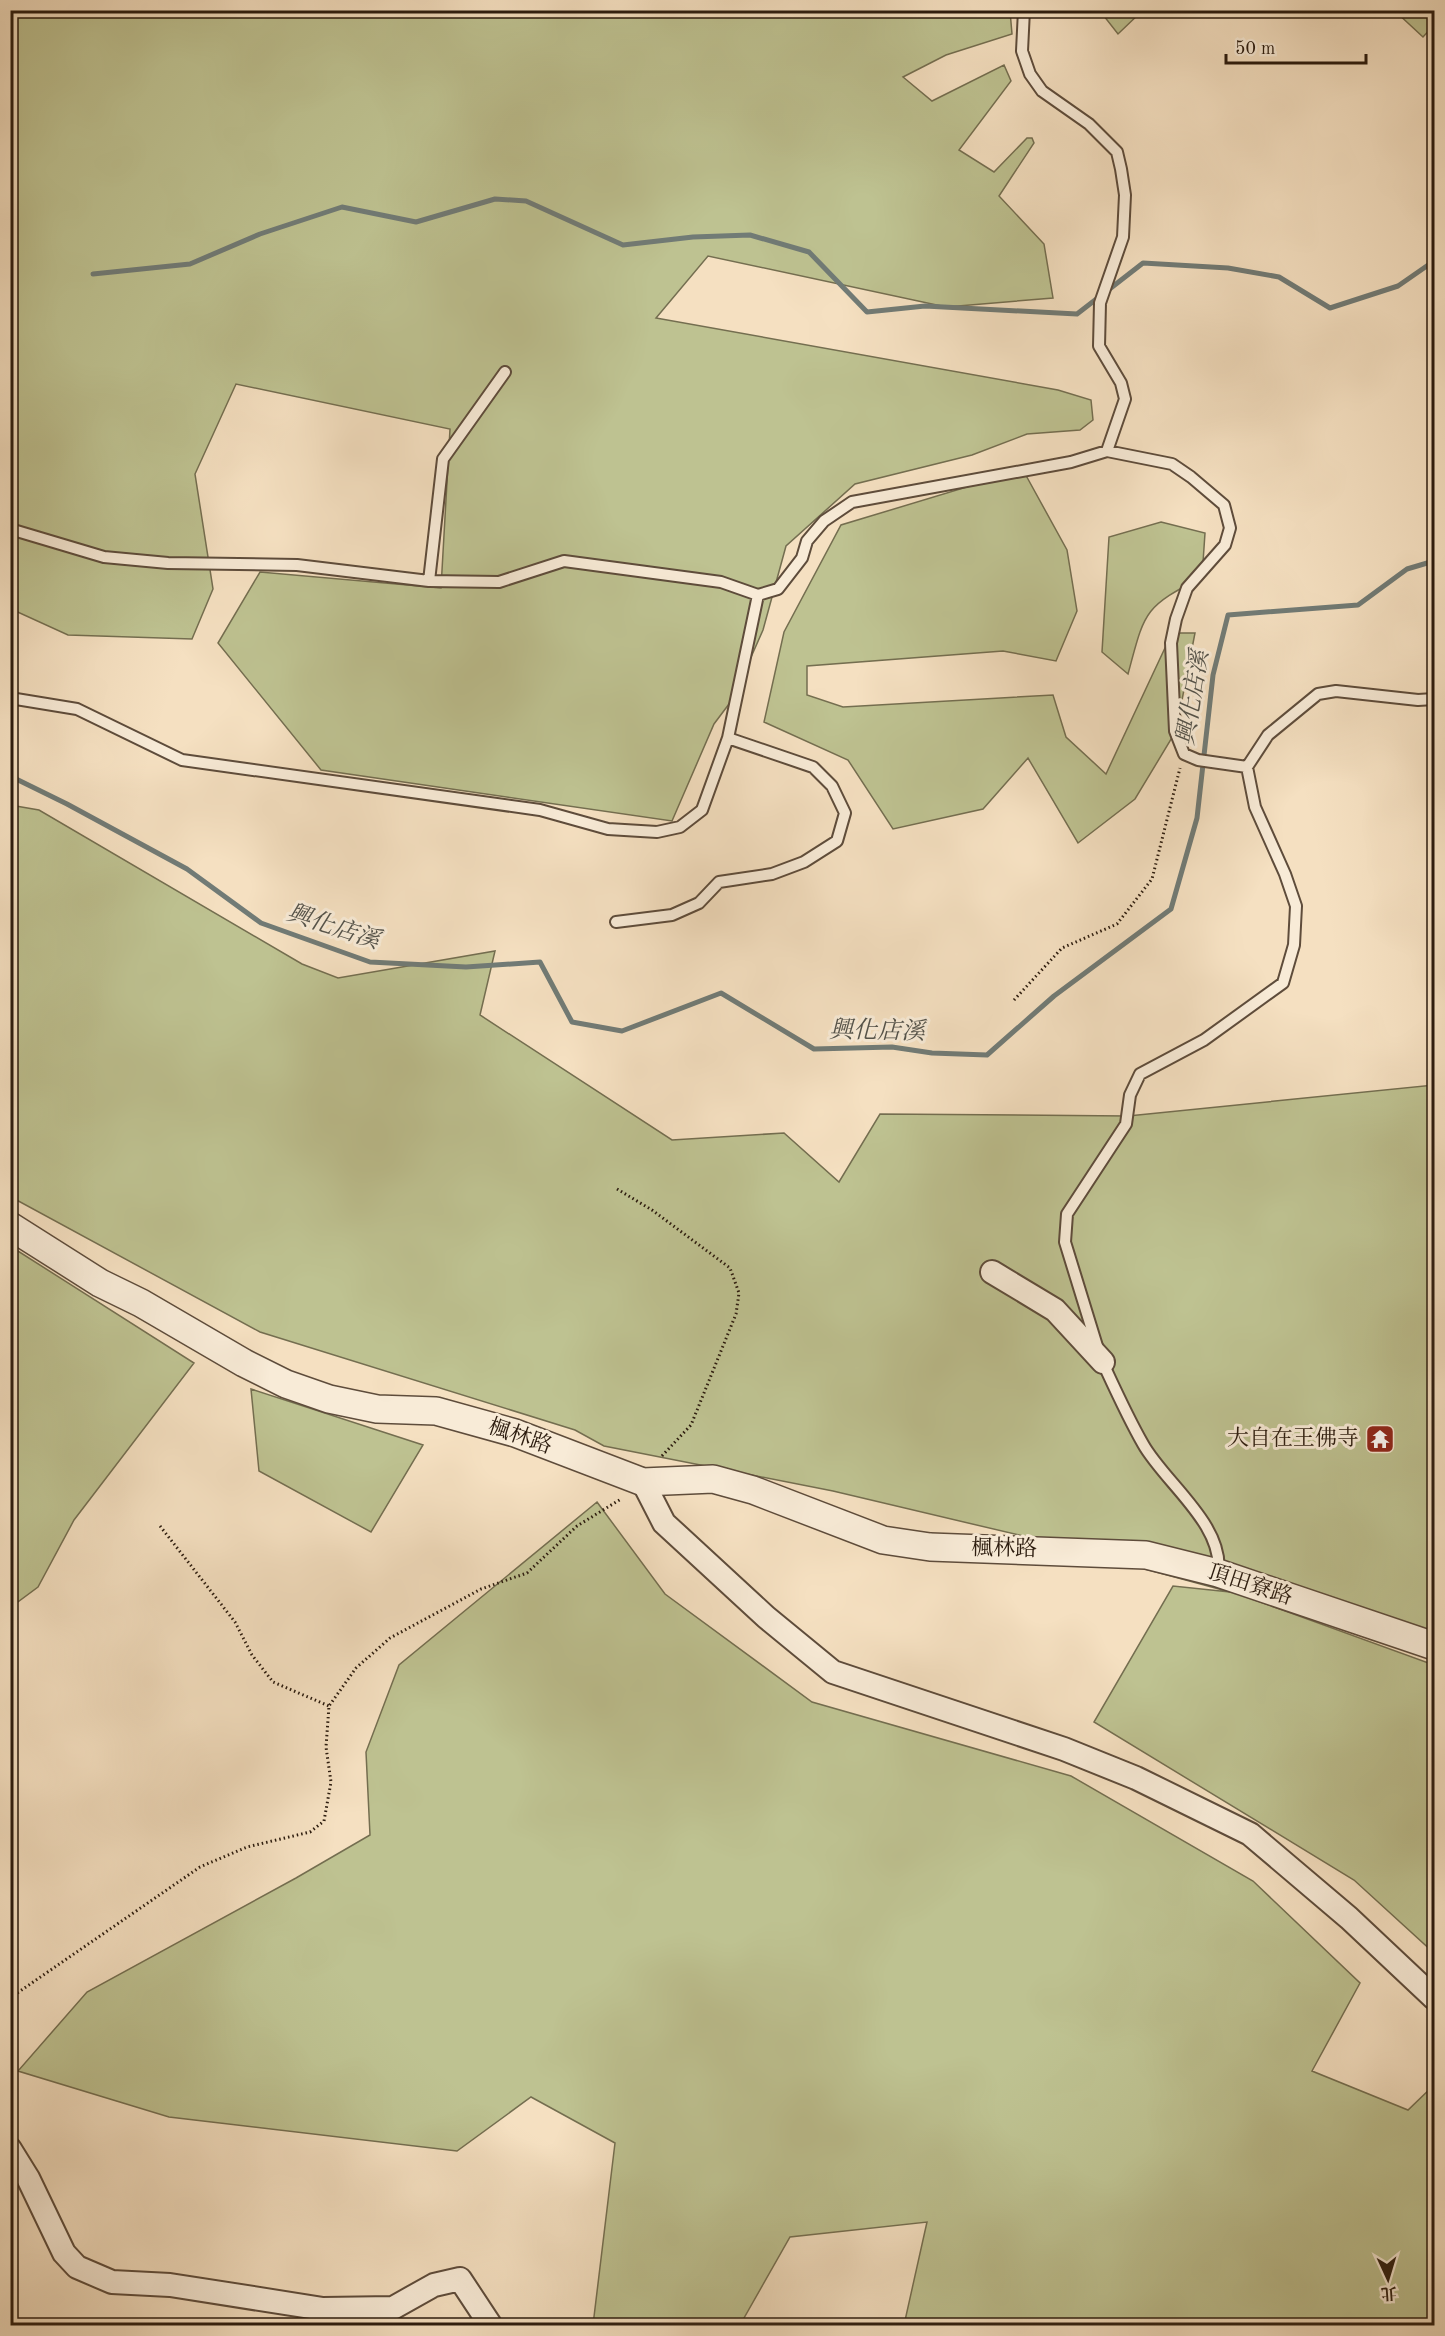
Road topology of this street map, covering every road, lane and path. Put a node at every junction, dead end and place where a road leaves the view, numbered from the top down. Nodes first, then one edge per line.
1 (1024, 10) edge
2 (505, 372) dead end
3 (1107, 451) junction
4 (10, 529) edge
5 (429, 581) junction
6 (758, 595) junction
7 (10, 698) edge
8 (1434, 699) edge
9 (728, 738) junction
10 (1184, 754) junction
11 (1247, 767) junction
12 (616, 922) dead end
13 (1014, 1000) dead end
14 (617, 1189) dead end
15 (10, 1226) edge
16 (993, 1272) dead end
17 (1103, 1362) junction
18 (643, 1482) junction
19 (160, 1526) dead end
20 (1060, 1550) joint
21 (1218, 1573) junction
22 (1434, 1646) edge
23 (329, 1706) junction
24 (10, 1998) edge
25 (1434, 1998) edge
26 (10, 2149) edge
27 (491, 2325) edge

1 - 3 lane
2 - 5 lane
3 - 6 lane
3 - 10 lane
4 - 5 lane
5 - 6 lane
6 - 9 lane
7 - 9 lane
8 - 11 lane
9 - 12 lane
10 - 11 lane
10 - 13 path
11 - 17 lane
14 - 18 path
15 - 18 street, 楓林路
16 - 17 street
17 - 21 lane
18 - 20 street, 楓林路
18 - 23 path
18 - 25 street
19 - 23 path
20 - 21 street, 頂田寮路
21 - 22 street, 頂田寮路
23 - 24 path
26 - 27 street

